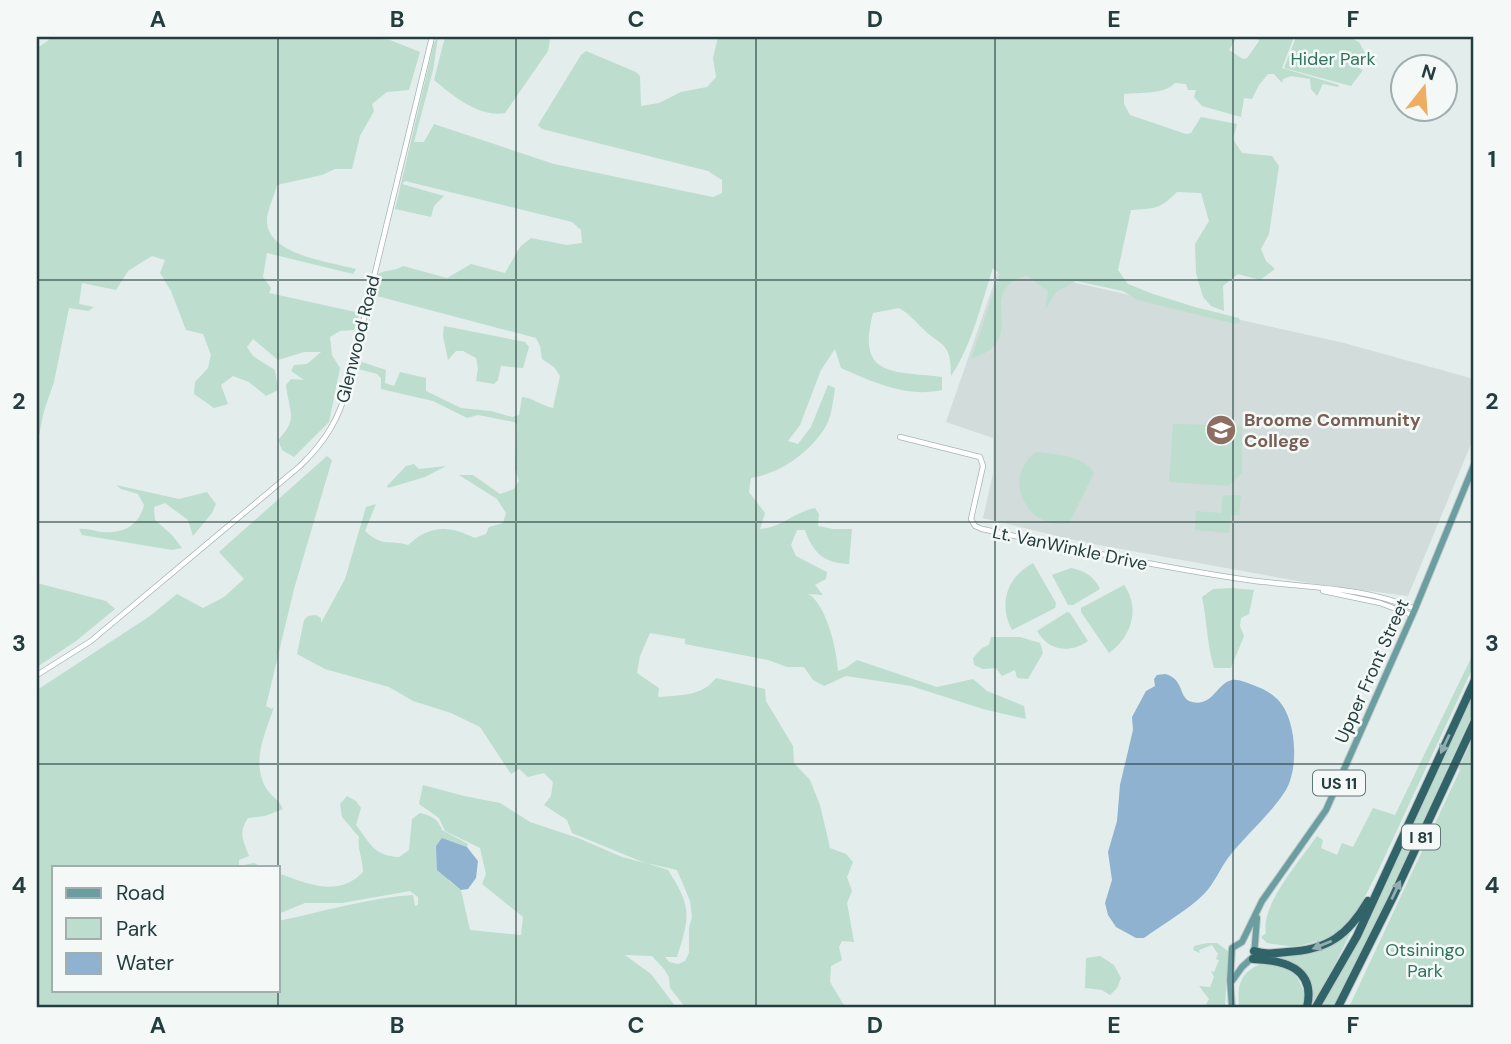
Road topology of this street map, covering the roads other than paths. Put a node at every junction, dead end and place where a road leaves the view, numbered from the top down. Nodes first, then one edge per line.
1 (432, 37) edge
2 (900, 437) dead end
3 (1474, 465) edge
4 (1414, 612) junction
5 (37, 675) edge
6 (1474, 682) edge
7 (1474, 723) edge
8 (1394, 856) junction
9 (1256, 914) junction
10 (1242, 942) junction
11 (1367, 951) junction
12 (1252, 955) junction
13 (1232, 956) junction
14 (1231, 983) junction
15 (1233, 1007) edge
16 (1307, 1007) edge
17 (1316, 1007) edge
18 (1338, 1007) edge
19 (1345, 1007) edge

1 - 5 street, Glenwood Road
2 - 4 street, Lt. VanWinkle Drive
3 - 4 main road, Upper Front Street / US 11
4 - 9 main road, Upper Front Street / US 11
6 -> 8 highway, I 81
11 -> 7 highway, I 81
8 -> 12 highway
8 - 17 highway, I 81
9 - 10 main road, Upper Front Street / US 11
9 - 12 main road, Upper Front Street / US 11
10 - 12 main road
10 - 13 main road, Upper Front Street / US 11
11 - 18 highway, I 81
11 - 19 highway
12 - 13 main road
12 - 14 main road
12 - 16 highway
13 - 14 main road
14 - 15 main road

